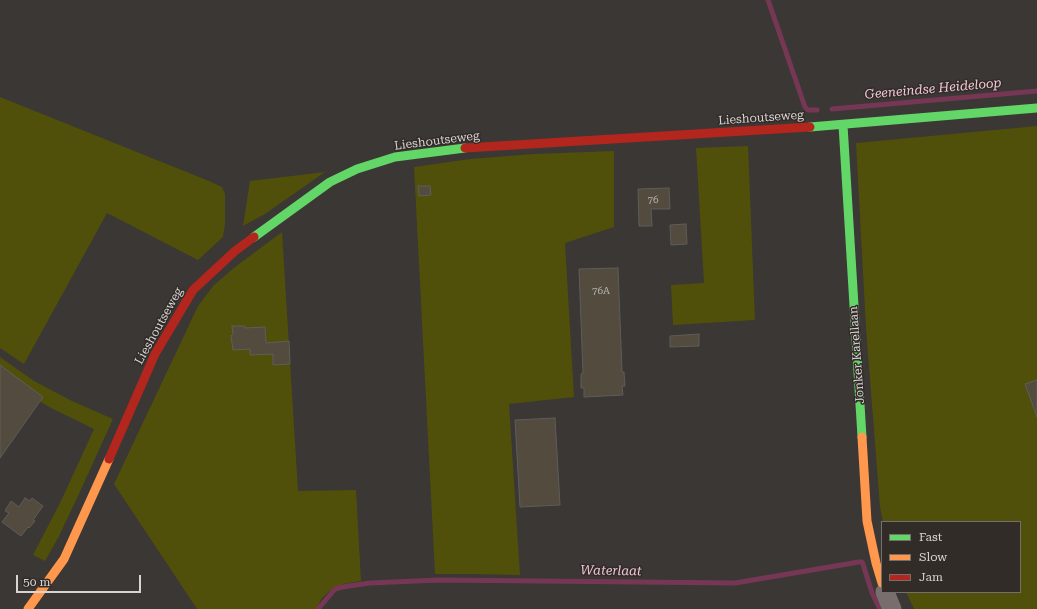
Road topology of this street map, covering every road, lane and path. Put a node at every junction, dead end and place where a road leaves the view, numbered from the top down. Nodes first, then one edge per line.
1 (1037, 108) edge
2 (843, 125) junction
3 (881, 580) edge
4 (885, 593) edge
5 (28, 609) edge
6 (892, 609) edge

1 - 2 street, Lieshoutseweg
2 - 3 street, Jonker Karellaan
2 - 5 street, Lieshoutseweg
4 - 6 street

